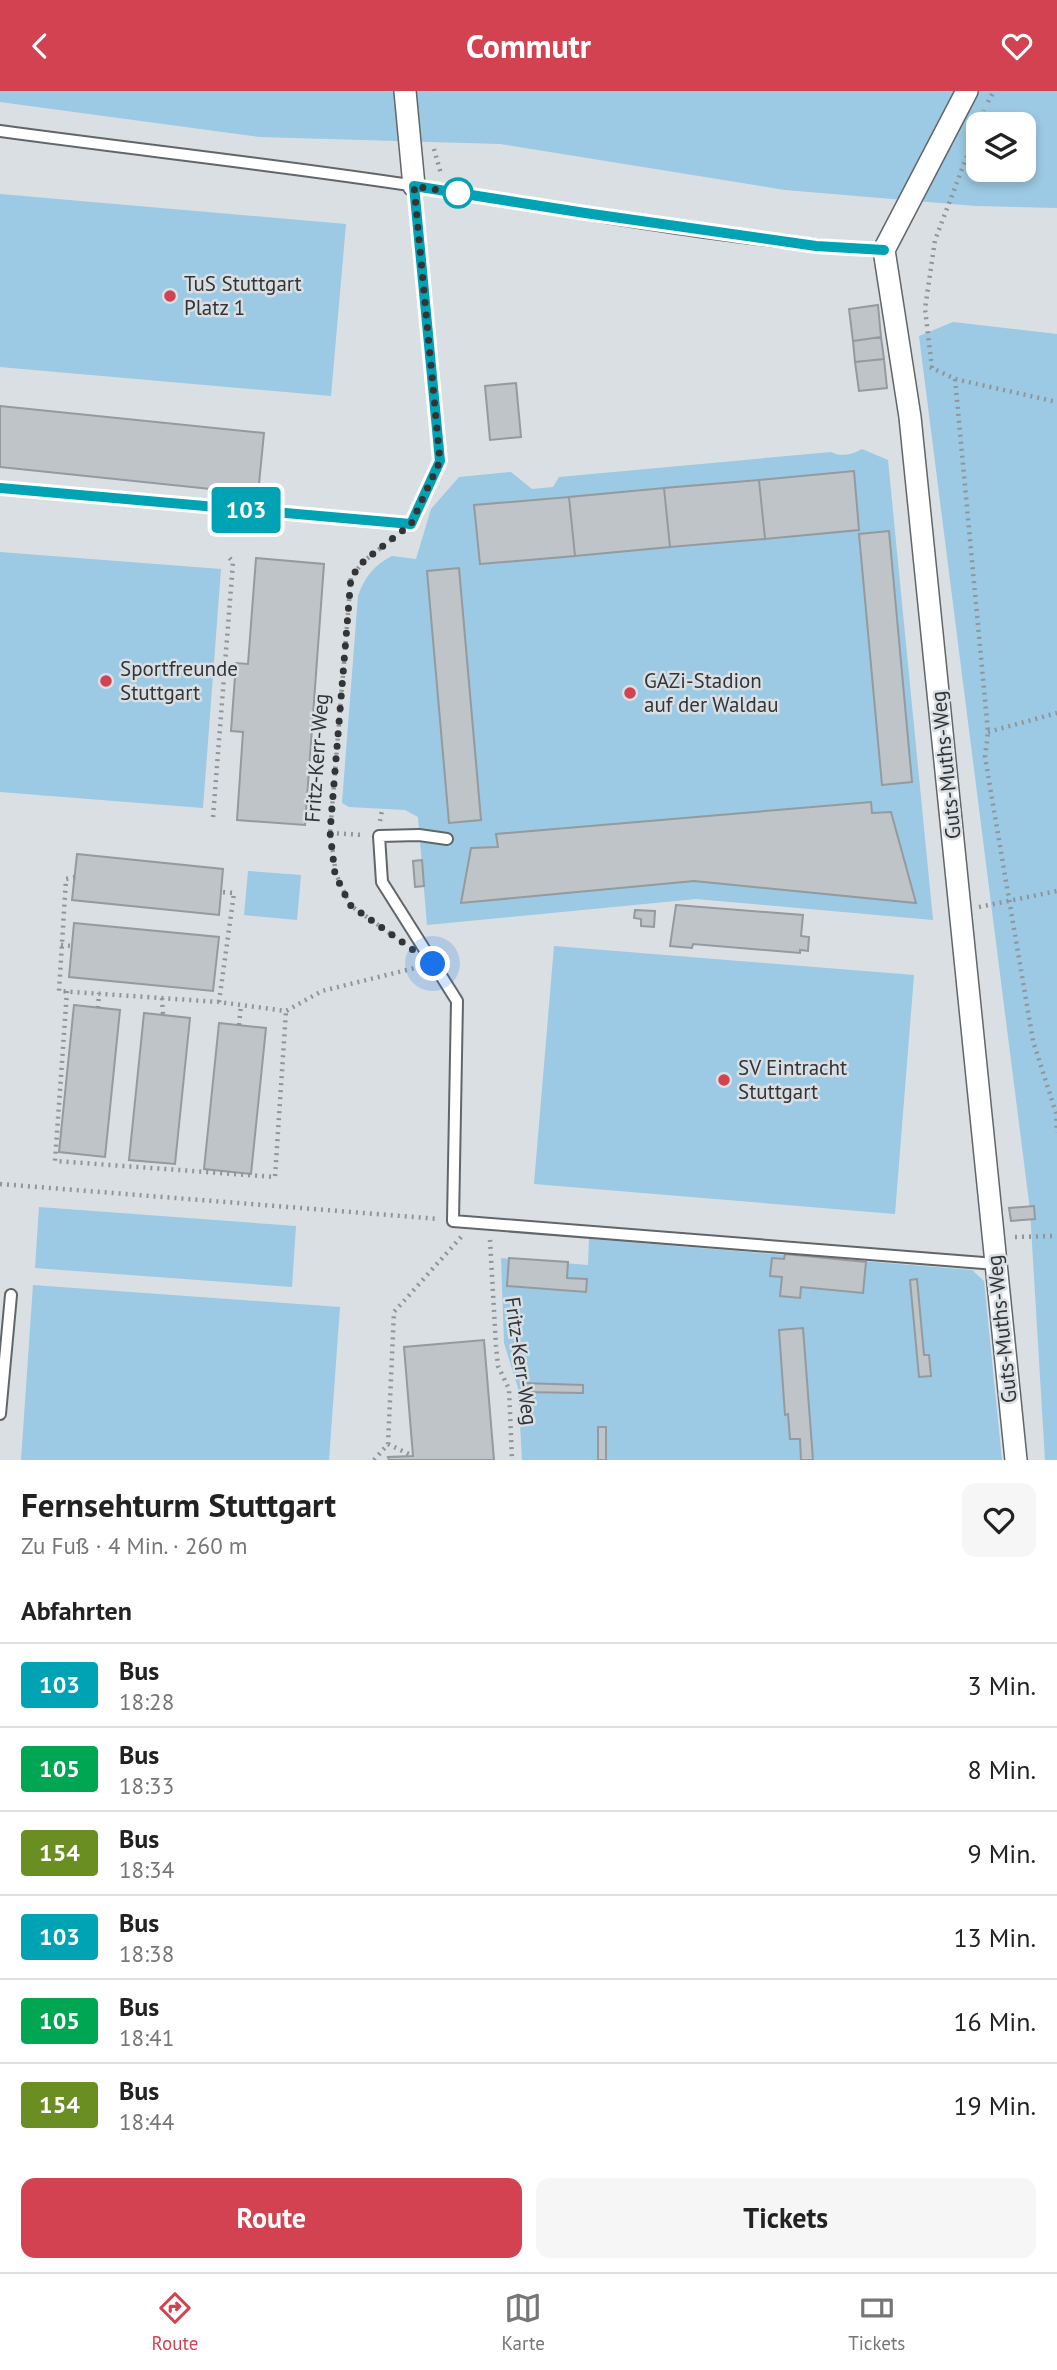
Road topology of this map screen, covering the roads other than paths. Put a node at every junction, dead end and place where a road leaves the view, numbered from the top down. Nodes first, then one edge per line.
1 (405, 91) edge
2 (967, 91) edge
3 (0, 131) edge
4 (414, 186) junction
5 (884, 250) junction
6 (0, 488) edge
7 (447, 839) dead end
8 (996, 1264) junction
9 (11, 1294) dead end
10 (0, 1414) edge
11 (1016, 1460) edge

1 - 4 street
2 - 5 street
3 - 4 lane
4 - 5 lane
4 - 6 lane
5 - 8 street, Guts-Muths-Weg
7 - 8 lane
8 - 11 street, Guts-Muths-Weg
9 - 10 lane

